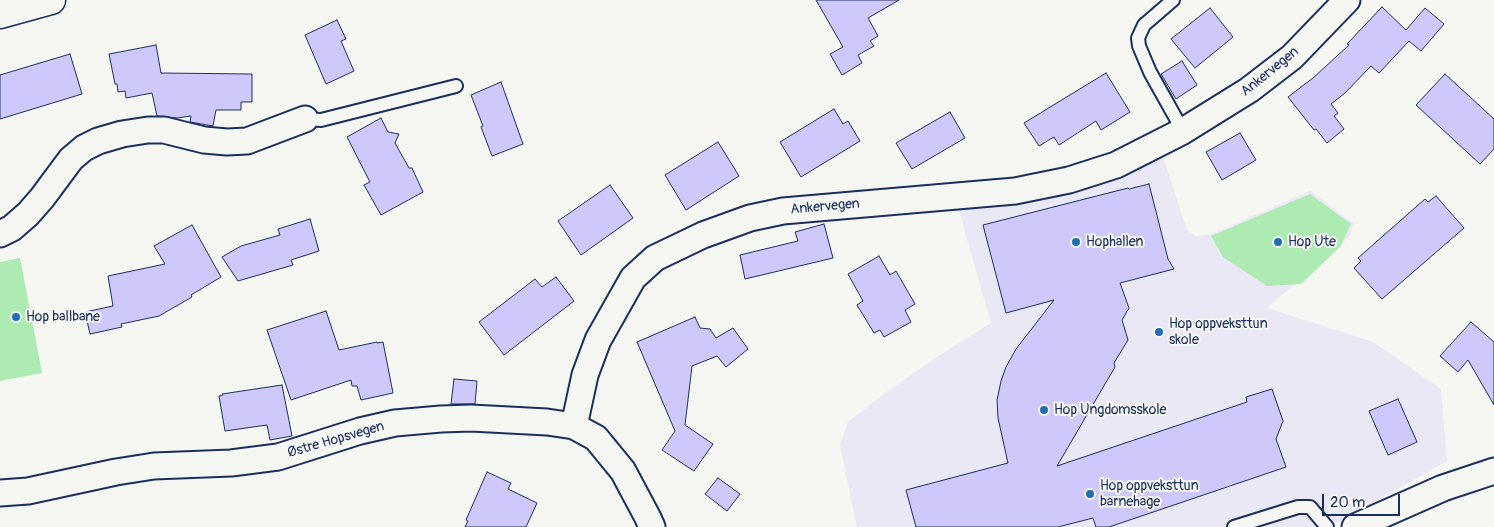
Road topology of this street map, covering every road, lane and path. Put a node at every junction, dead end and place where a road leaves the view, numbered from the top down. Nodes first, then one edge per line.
1 (51, 0) edge
2 (1172, 0) edge
3 (1347, 0) edge
4 (0, 14) edge
5 (456, 86) dead end
6 (305, 119) joint
7 (1183, 131) junction
8 (0, 234) edge
9 (574, 426) junction
10 (1494, 471) edge
11 (0, 493) edge
12 (652, 527) edge
13 (1234, 527) edge
14 (1327, 527) edge
15 (1355, 527) edge

1 - 4 main road
2 - 7 lane
3 - 7 street, Ankervegen
5 - 6 lane
6 - 8 street
7 - 9 street, Ankervegen
9 - 11 street, Østre Hopsvegen
9 - 12 street, Østre Hopsvegen
10 - 15 street
13 - 14 lane

